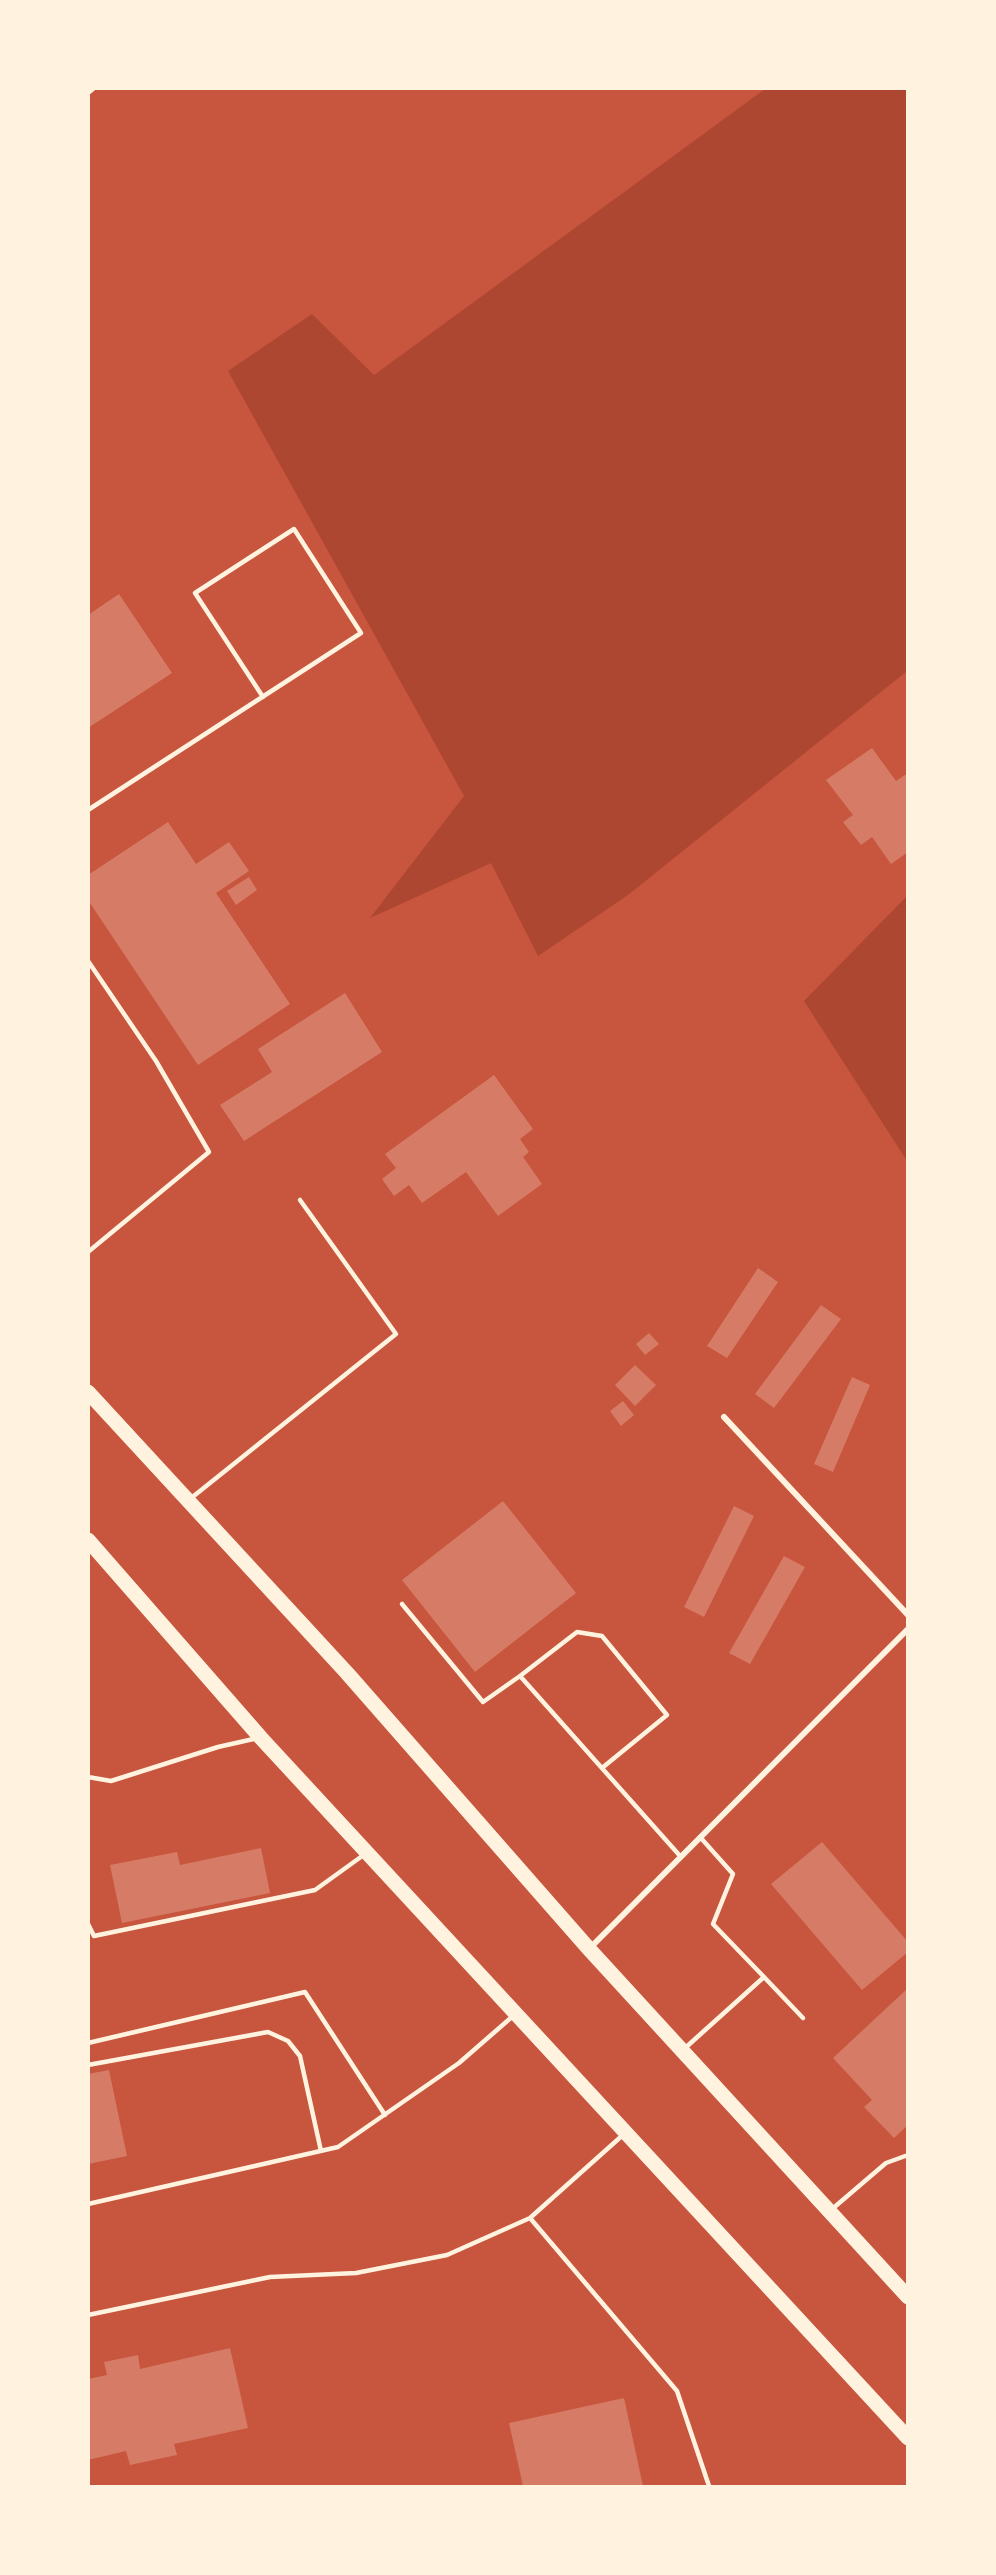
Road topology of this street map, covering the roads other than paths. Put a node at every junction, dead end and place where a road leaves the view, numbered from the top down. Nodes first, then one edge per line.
1 (94, 88) edge
2 (88, 93) edge
3 (262, 697) junction
4 (88, 810) edge
5 (88, 961) edge
6 (300, 1200) dead end
7 (88, 1252) edge
8 (88, 1392) edge
9 (724, 1417) dead end
10 (188, 1500) junction
11 (88, 1540) edge
12 (402, 1604) dead end
13 (908, 1615) edge
14 (908, 1629) edge
15 (520, 1676) junction
16 (261, 1738) junction
17 (602, 1768) junction
18 (88, 1777) edge
19 (700, 1837) junction
20 (368, 1853) junction
21 (681, 1857) junction
22 (88, 1924) edge
23 (589, 1949) junction
24 (764, 1977) junction
25 (515, 2015) junction
26 (803, 2018) dead end
27 (88, 2043) edge
28 (682, 2051) junction
29 (88, 2065) edge
30 (385, 2115) junction
31 (626, 2132) junction
32 (321, 2151) junction
33 (908, 2156) edge
34 (88, 2204) edge
35 (829, 2211) junction
36 (530, 2218) junction
37 (908, 2298) edge
38 (88, 2315) edge
39 (908, 2438) edge
40 (709, 2487) edge

1 - 2 lane
3 - 3 lane
3 - 4 lane
5 - 7 lane
6 - 10 lane
8 - 10 main road
9 - 13 street
10 - 23 main road
11 - 16 main road
12 - 15 lane
14 - 19 street
15 - 17 lane
15 - 17 lane
16 - 18 lane
16 - 20 main road
17 - 21 lane
19 - 21 street
19 - 24 lane
20 - 22 lane
20 - 25 main road
21 - 23 street
23 - 28 main road
24 - 26 lane
24 - 28 lane
25 - 30 lane
25 - 31 main road
27 - 30 lane
28 - 35 main road
29 - 32 lane
30 - 32 lane
31 - 36 lane
31 - 39 main road
32 - 34 lane
33 - 35 lane
35 - 37 main road
36 - 38 lane
36 - 40 lane

